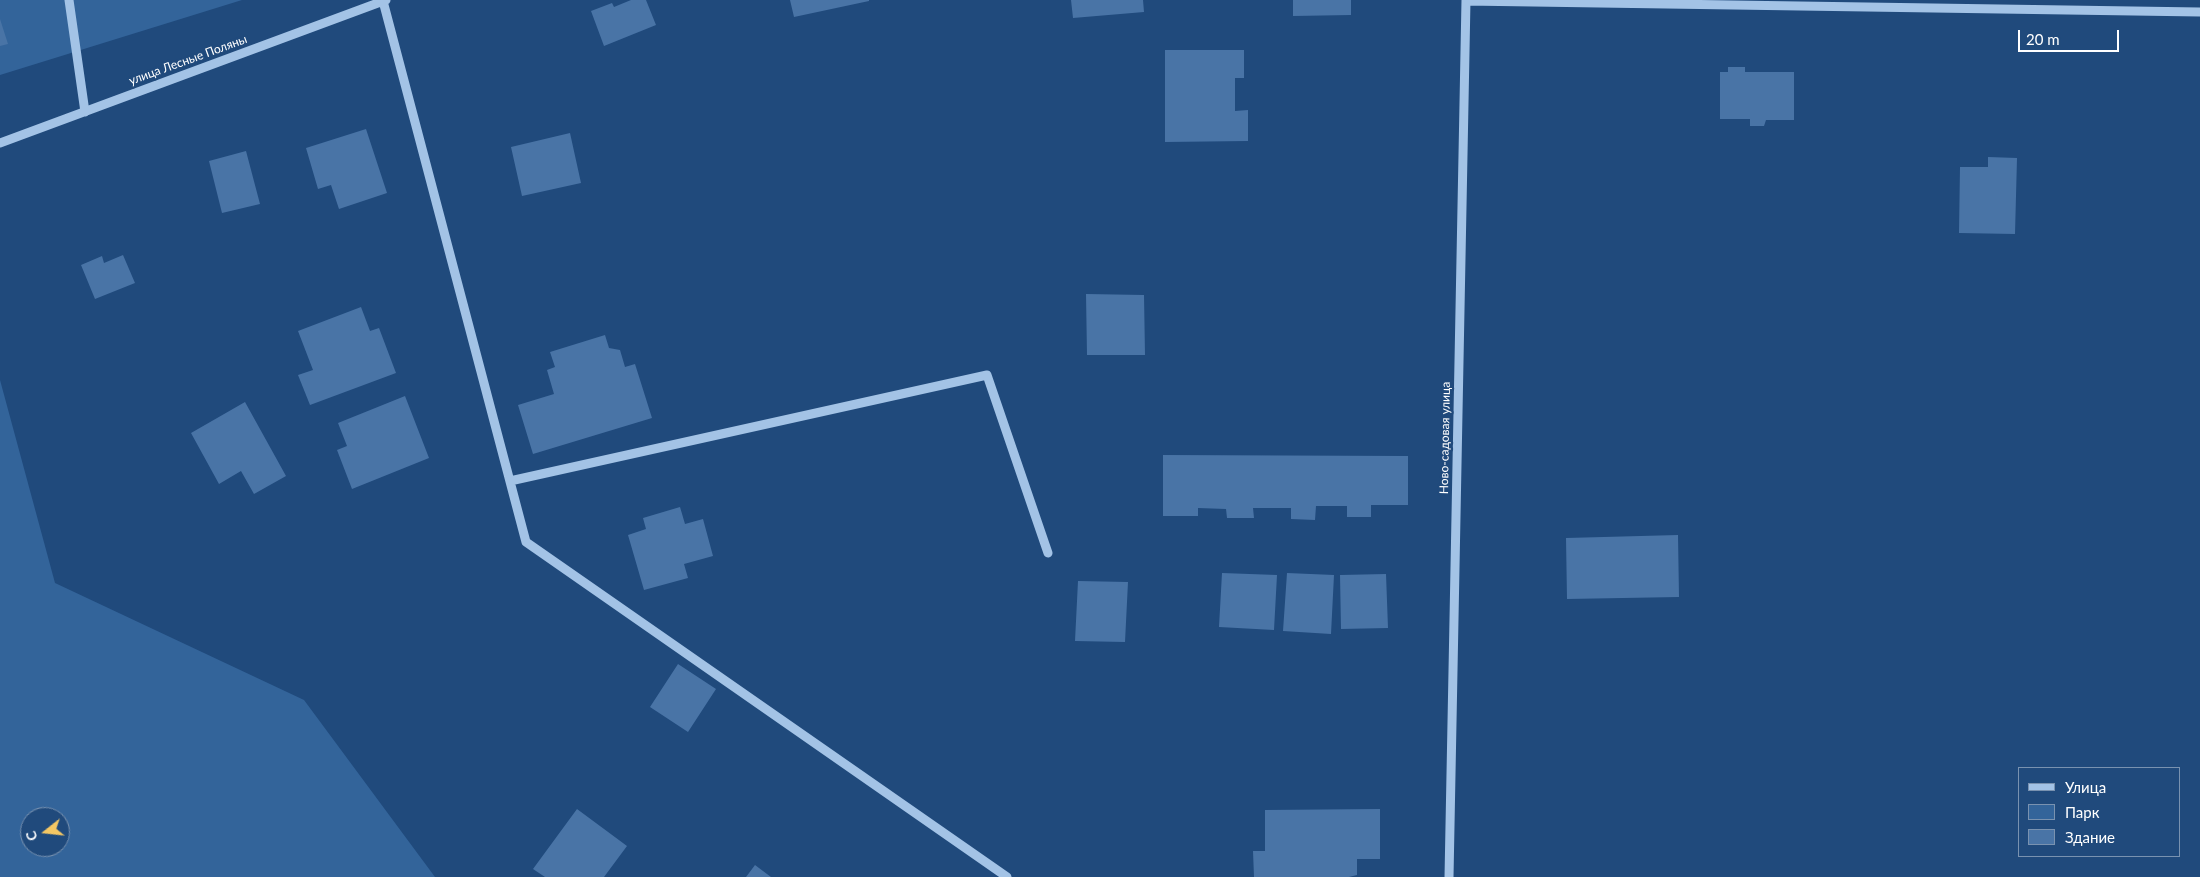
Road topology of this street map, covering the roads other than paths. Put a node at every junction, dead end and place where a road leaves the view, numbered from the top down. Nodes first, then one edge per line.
1 (69, 0) edge
2 (1466, 0) edge
3 (384, 1) edge
4 (1979, 4) edge
5 (2200, 12) edge
6 (85, 112) junction
7 (0, 143) edge
8 (510, 481) junction
9 (1048, 553) dead end
10 (1007, 877) edge
11 (1449, 877) edge

1 - 6 street
2 - 4 street
2 - 11 street, Ново-садовая улица
3 - 6 street, улица Лесные Поляны
3 - 8 street
4 - 5 street
6 - 7 street, улица Лесные Поляны
8 - 9 street
8 - 10 street

